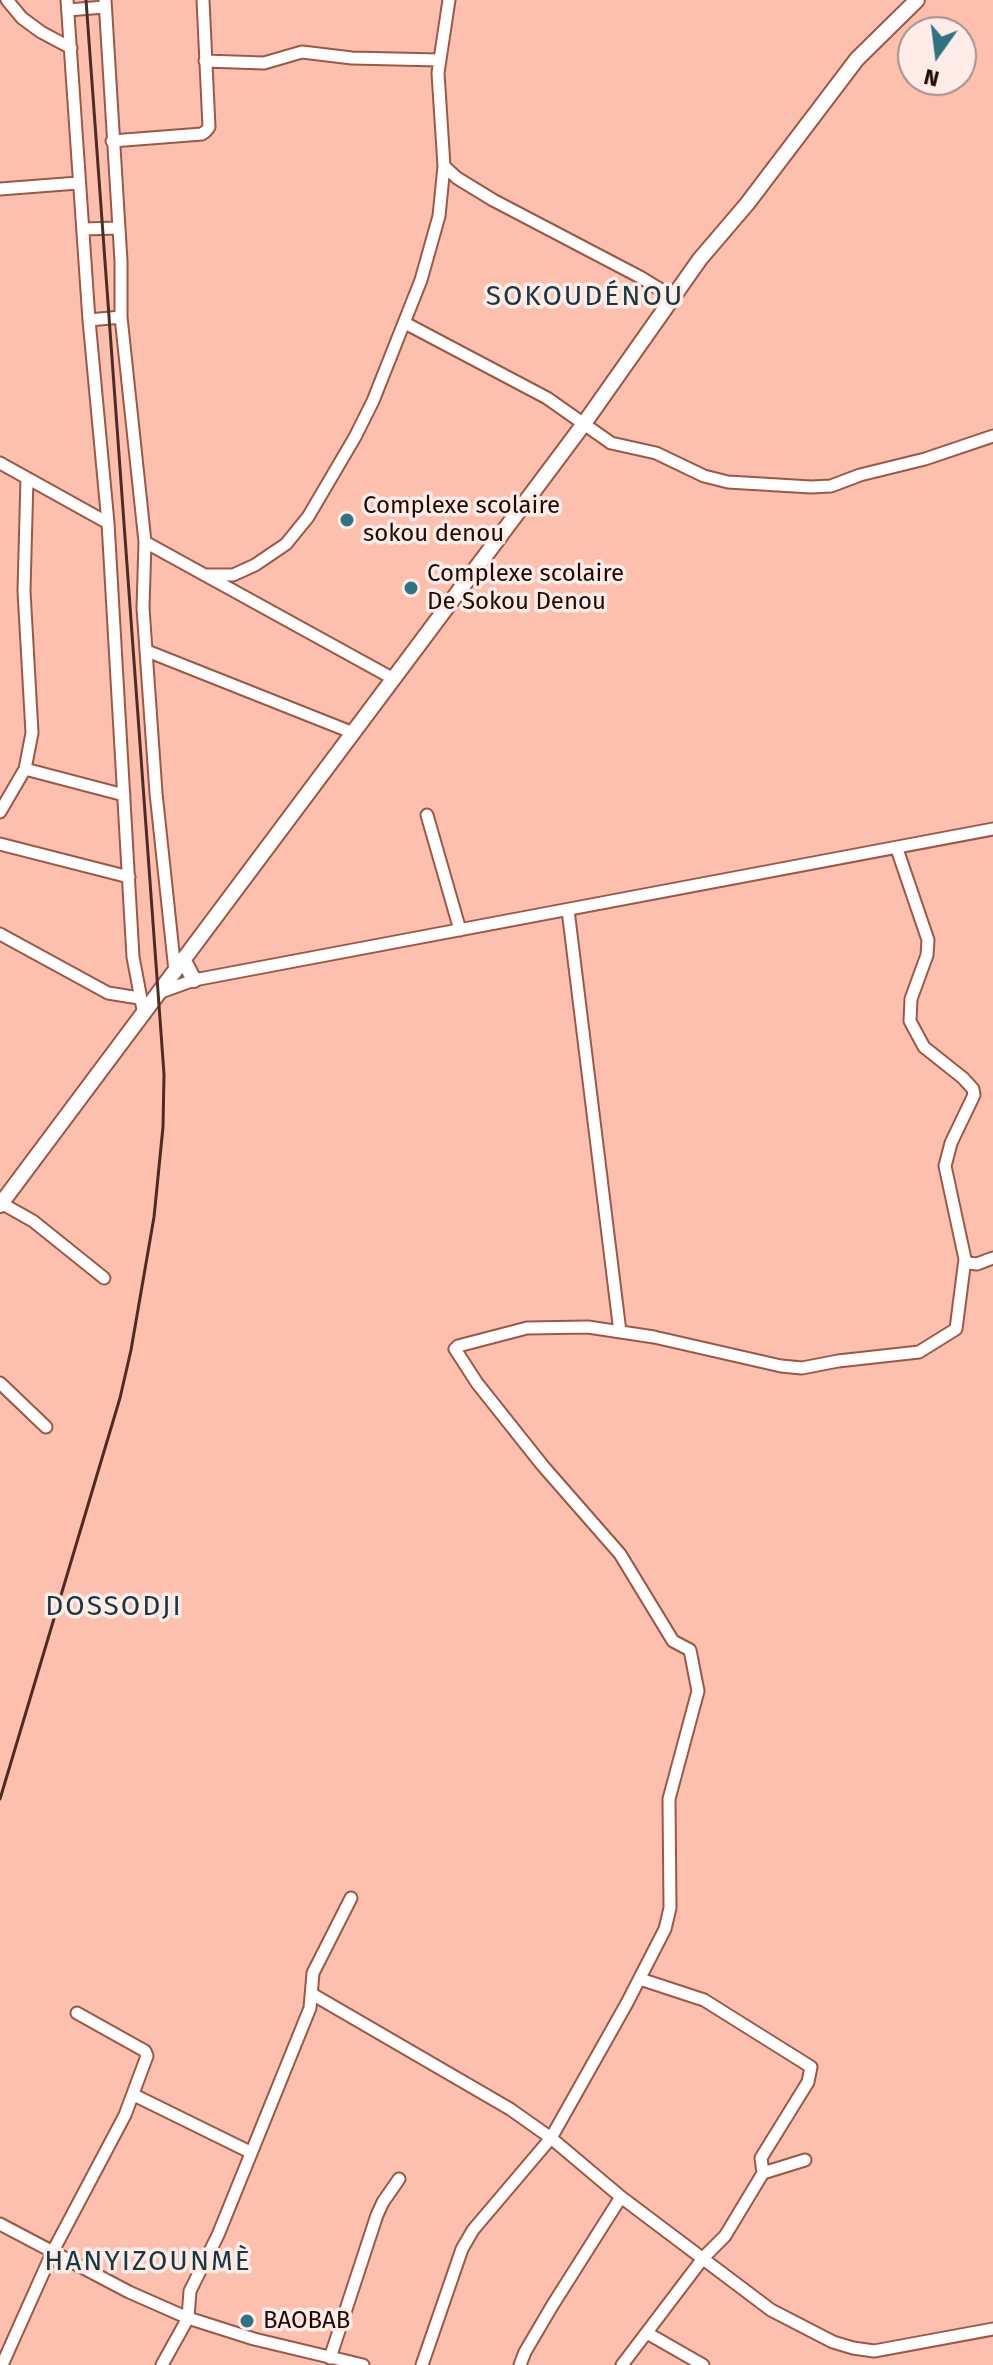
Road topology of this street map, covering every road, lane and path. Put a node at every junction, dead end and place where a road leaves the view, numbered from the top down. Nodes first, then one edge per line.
1 (7, 0) edge
2 (203, 0) edge
3 (449, 0) edge
4 (917, 0) edge
5 (104, 3) edge
6 (67, 5) edge
7 (71, 48) junction
8 (439, 60) junction
9 (205, 61) junction
10 (112, 141) junction
11 (444, 166) junction
12 (457, 178) junction
13 (78, 183) junction
14 (443, 185) junction
15 (0, 189) edge
16 (119, 228) junction
17 (83, 229) junction
18 (671, 296) junction
19 (121, 317) junction
20 (89, 320) junction
21 (405, 323) junction
22 (583, 425) junction
23 (993, 436) edge
24 (0, 463) edge
25 (27, 478) junction
26 (108, 523) junction
27 (145, 542) junction
28 (205, 575) junction
29 (147, 651) junction
30 (392, 678) junction
31 (351, 732) junction
32 (25, 769) junction
33 (124, 795) junction
34 (0, 812) edge
35 (427, 815) dead end
36 (993, 829) edge
37 (0, 844) edge
38 (897, 849) junction
39 (129, 877) junction
40 (568, 910) junction
41 (460, 930) junction
42 (0, 934) edge
43 (179, 965) junction
44 (194, 980) junction
45 (161, 992) junction
46 (139, 998) junction
47 (144, 1015) junction
48 (0, 1204) edge
49 (993, 1258) edge
50 (965, 1259) junction
51 (104, 1278) dead end
52 (620, 1332) junction
53 (0, 1383) edge
54 (46, 1427) dead end
55 (351, 1898) dead end
56 (640, 1979) junction
57 (312, 1994) junction
58 (77, 2013) dead end
59 (134, 2095) junction
60 (551, 2138) junction
61 (250, 2152) junction
62 (805, 2160) dead end
63 (763, 2173) junction
64 (399, 2179) dead end
65 (621, 2197) junction
66 (0, 2224) edge
67 (53, 2251) junction
68 (704, 2257) junction
69 (188, 2318) junction
70 (993, 2329) edge
71 (647, 2333) junction
72 (330, 2358) junction
73 (2, 2365) edge
74 (162, 2365) edge
75 (363, 2365) edge
76 (422, 2365) edge
77 (520, 2365) edge
78 (622, 2365) edge
79 (703, 2365) edge

1 - 7 street
2 - 9 street
3 - 8 street
4 - 18 main road
5 - 6 street
5 - 10 street
6 - 7 street
7 - 13 street
8 - 9 street
8 - 11 street
9 - 10 street
10 - 16 street
11 - 12 street
11 - 14 street
12 - 14 street
12 - 18 street
13 - 15 street
13 - 17 street
14 - 21 street
16 - 17 street
16 - 19 street
17 - 20 street
18 - 22 main road
19 - 20 street
19 - 27 street
20 - 26 street
21 - 22 street
21 - 28 street
22 - 23 street
22 - 30 main road
24 - 25 street
25 - 26 street
25 - 32 street
26 - 33 street
27 - 28 street
27 - 29 street
28 - 30 street
29 - 31 street
29 - 43 street
30 - 31 main road
31 - 43 main road
32 - 33 street
32 - 34 street
33 - 39 street
35 - 41 street
36 - 38 street
37 - 39 street
38 - 40 street
38 - 50 street
39 - 46 street
40 - 41 street
40 - 52 street
41 - 44 street
42 - 46 street
43 - 44 main road
43 - 45 main road
44 - 45 street
45 - 47 main road
46 - 47 street
47 - 48 main road
48 - 51 street
49 - 50 street
50 - 52 street
52 - 56 street
53 - 54 street
55 - 57 street
56 - 60 street
56 - 63 street
57 - 60 street
57 - 61 street
58 - 59 street
59 - 61 street
59 - 67 street
60 - 65 street
60 - 76 street
61 - 69 street
62 - 63 street
63 - 68 street
64 - 72 street
65 - 68 street
65 - 77 street
66 - 67 street
67 - 69 street
67 - 73 street
68 - 70 street
68 - 71 street
69 - 72 street
69 - 74 street
71 - 78 street
71 - 79 street
72 - 75 street

